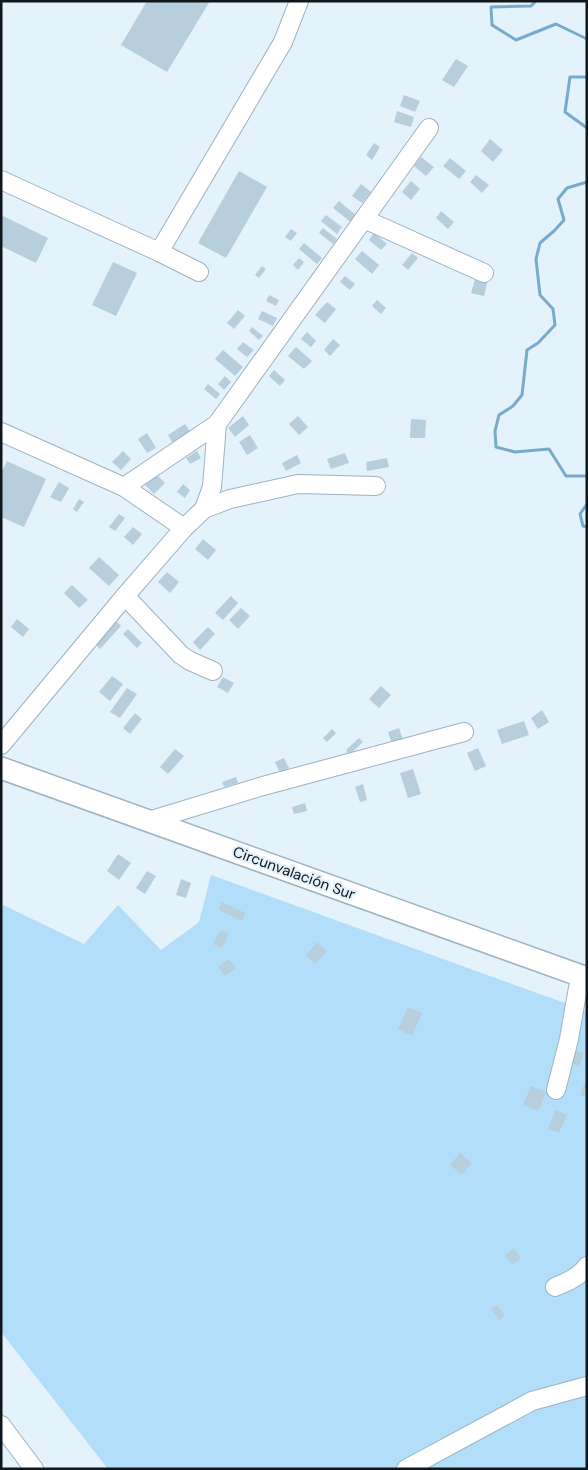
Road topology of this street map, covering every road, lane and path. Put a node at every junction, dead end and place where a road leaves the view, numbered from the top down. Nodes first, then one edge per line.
1 (299, 1) edge
2 (429, 128) dead end
3 (1, 180) edge
4 (364, 219) junction
5 (159, 252) junction
6 (199, 272) dead end
7 (484, 273) dead end
8 (217, 424) junction
9 (1, 432) edge
10 (376, 486) dead end
11 (124, 487) junction
12 (204, 509) junction
13 (184, 528) junction
14 (124, 596) junction
15 (213, 671) dead end
16 (464, 732) dead end
17 (1, 745) edge
18 (1, 768) edge
19 (148, 821) junction
20 (583, 977) edge
21 (556, 1090) dead end
22 (585, 1272) edge
23 (555, 1287) dead end
24 (587, 1386) edge
25 (1, 1425) edge
26 (34, 1469) edge
27 (406, 1469) edge

1 - 5 street
2 - 4 street
3 - 5 street
4 - 7 street
4 - 8 street
5 - 6 street
8 - 11 street
8 - 12 street
9 - 11 street
10 - 12 street
11 - 13 street
12 - 13 street
13 - 14 street
14 - 15 street
14 - 17 street
16 - 19 street
18 - 19 main road, Circunvalación Sur
19 - 20 main road, Circunvalación Sur
20 - 21 street
22 - 23 street
24 - 27 street
25 - 26 street

